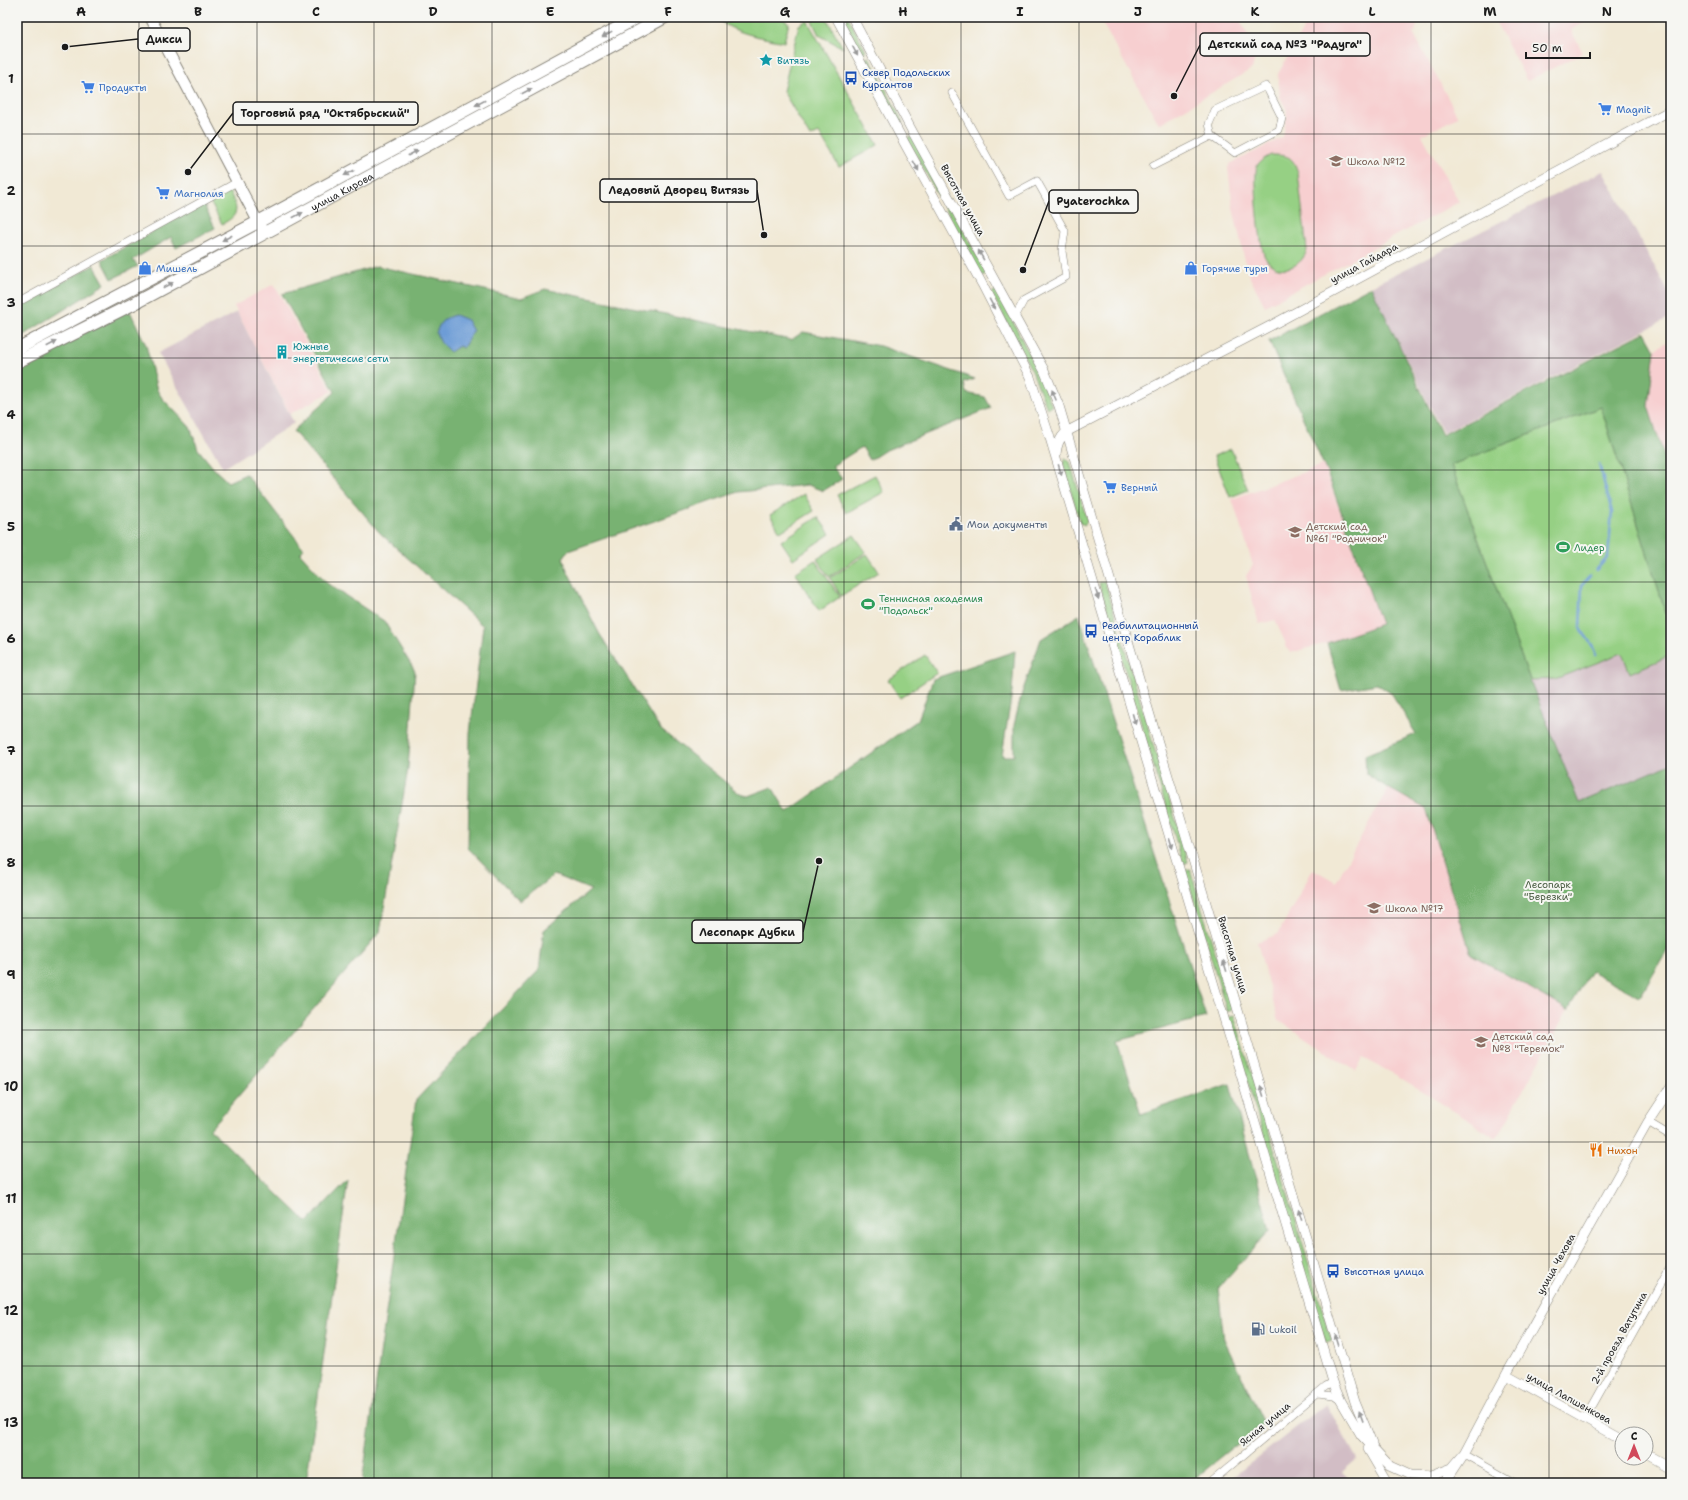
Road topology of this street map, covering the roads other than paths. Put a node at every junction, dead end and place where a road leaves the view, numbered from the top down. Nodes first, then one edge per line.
1 (150, 17) edge
2 (638, 17) edge
3 (665, 17) edge
4 (836, 17) edge
5 (852, 17) edge
6 (952, 92) dead end
7 (1671, 110) edge
8 (911, 129) junction
9 (900, 136) junction
10 (1212, 136) junction
11 (1153, 166) dead end
12 (237, 182) junction
13 (258, 222) junction
14 (264, 233) junction
15 (995, 281) junction
16 (983, 288) junction
17 (17, 303) edge
18 (1015, 317) junction
19 (17, 349) edge
20 (17, 362) edge
21 (1044, 419) junction
22 (1066, 432) junction
23 (1056, 456) junction
24 (1097, 539) junction
25 (1082, 544) junction
26 (1671, 1087) edge
27 (1648, 1122) junction
28 (1671, 1136) edge
29 (1671, 1266) edge
30 (1506, 1375) junction
31 (1348, 1377) junction
32 (1333, 1382) junction
33 (1318, 1394) junction
34 (1341, 1401) junction
35 (1586, 1419) junction
36 (1361, 1435) junction
37 (1614, 1435) edge
38 (1375, 1452) junction
39 (1464, 1454) junction
40 (1671, 1454) edge
41 (1654, 1458) edge
42 (1668, 1466) edge
43 (1210, 1483) edge
44 (1388, 1483) edge
45 (1445, 1483) edge
46 (1515, 1483) edge

1 - 12 main road
2 -> 13 main road, улица Кирова
14 -> 3 main road, улица Кирова
4 -> 9 street
5 - 8 street, Высотная улица
6 - 18 street
7 - 22 street, улица Гайдара
8 - 9 street
15 -> 8 street, Высотная улица
9 -> 16 street
10 - 10 street
10 - 11 street
12 - 13 main road
12 - 17 street
13 - 14 main road
13 -> 19 main road, улица Кирова
20 -> 14 main road, улица Кирова
15 - 16 street
15 - 18 street, Высотная улица
16 -> 21 street
22 -> 18 street, Высотная улица
21 - 22 street
21 - 23 street
22 - 23 street
22 - 24 street, Высотная улица
23 -> 25 street
24 - 25 street
31 -> 24 street, Высотная улица
25 -> 32 street
26 - 27 street, улица Чехова
27 - 28 street
27 - 30 street, улица Чехова
29 - 35 street, 2-й проезд Ватутина
30 - 35 street, улица Лапшенкова
30 - 39 street, улица Чехова
31 - 32 street
38 -> 31 street, Высотная улица
32 - 33 street, Ясная улица
32 - 34 street
33 - 34 street
33 - 43 street, Ясная улица
34 - 36 street
35 - 37 street, улица Лапшенкова
36 - 38 street
36 - 44 street
38 - 39 street, улица Чехова
39 - 45 street, улица Чехова
39 - 46 street
40 - 42 street
41 - 42 street

